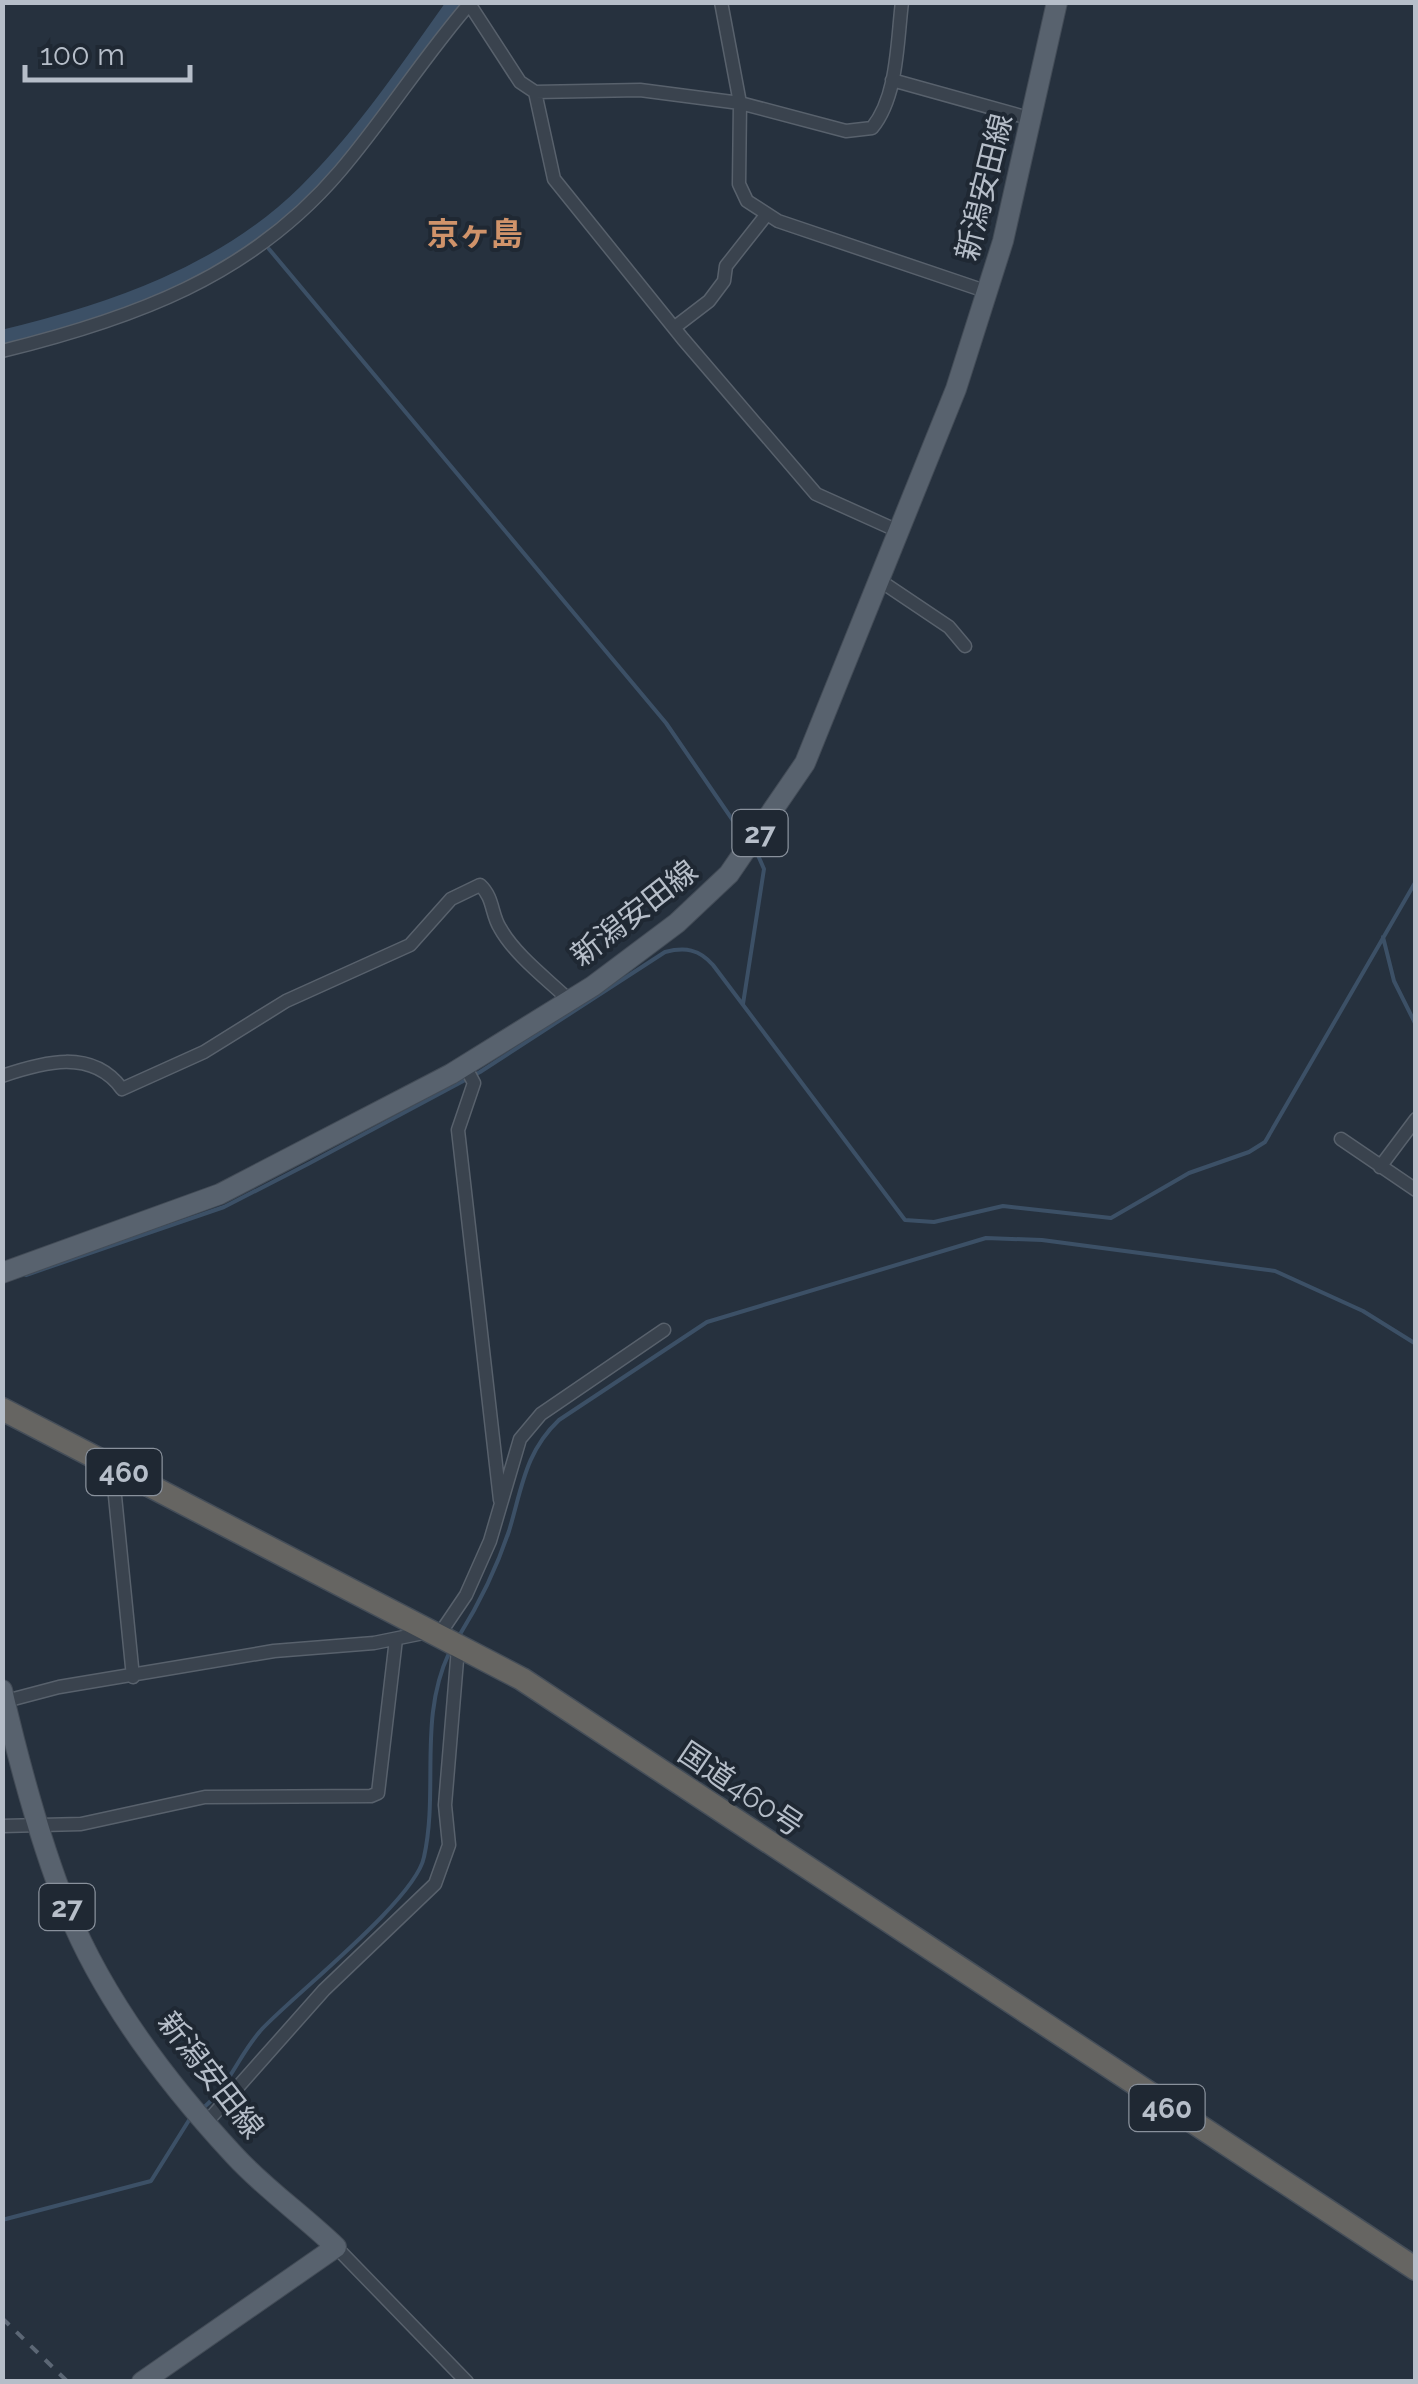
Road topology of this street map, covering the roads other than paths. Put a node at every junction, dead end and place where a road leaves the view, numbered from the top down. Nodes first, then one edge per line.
1 (720, 2) edge
2 (902, 2) edge
3 (1057, 2) edge
4 (469, 3) edge
5 (892, 80) junction
6 (535, 92) junction
7 (740, 104) junction
8 (1032, 119) junction
9 (767, 214) junction
10 (988, 292) junction
11 (674, 327) junction
12 (2, 351) edge
13 (898, 531) junction
14 (878, 580) junction
15 (965, 646) dead end
16 (569, 1000) junction
17 (464, 1066) junction
18 (2, 1076) edge
19 (1416, 1119) edge
20 (1341, 1139) dead end
21 (1380, 1168) junction
22 (1416, 1190) edge
23 (2, 1272) edge
24 (664, 1330) dead end
25 (2, 1409) edge
26 (112, 1466) junction
27 (501, 1502) junction
28 (396, 1639) junction
29 (444, 1641) junction
30 (133, 1677) junction
31 (4, 1698) edge
32 (39, 1824) junction
33 (2, 1826) edge
34 (206, 2122) junction
35 (336, 2247) junction
36 (1416, 2269) edge
37 (142, 2382) edge
38 (467, 2382) edge

1 - 7 street
2 - 5 street
3 - 8 main road, 新潟安田線 / 27
4 - 6 street
4 - 12 street
5 - 7 street
5 - 8 street
6 - 7 street
6 - 11 street
7 - 9 street
8 - 10 main road, 新潟安田線 / 27
9 - 10 street
9 - 11 street
10 - 13 main road, 新潟安田線 / 27
11 - 13 street
13 - 14 main road, 新潟安田線 / 27
14 - 15 street
14 - 16 main road, 新潟安田線 / 27
16 - 17 main road, 新潟安田線 / 27
16 - 18 street
17 - 23 main road, 新潟安田線 / 27
17 - 27 street
19 - 21 street
20 - 21 street
21 - 22 street
24 - 27 street
25 - 26 highway, 国道460号 / 460
26 - 29 highway, 国道460号 / 460
26 - 30 street
27 - 29 street
28 - 29 street
28 - 30 street
28 - 32 street
29 - 34 street
29 - 36 highway, 国道460号 / 460
30 - 31 street
31 - 32 main road, 新潟安田線 / 27
32 - 33 street
32 - 34 main road, 新潟安田線 / 27
34 - 35 main road, 新潟安田線 / 27
35 - 37 main road
35 - 38 street

